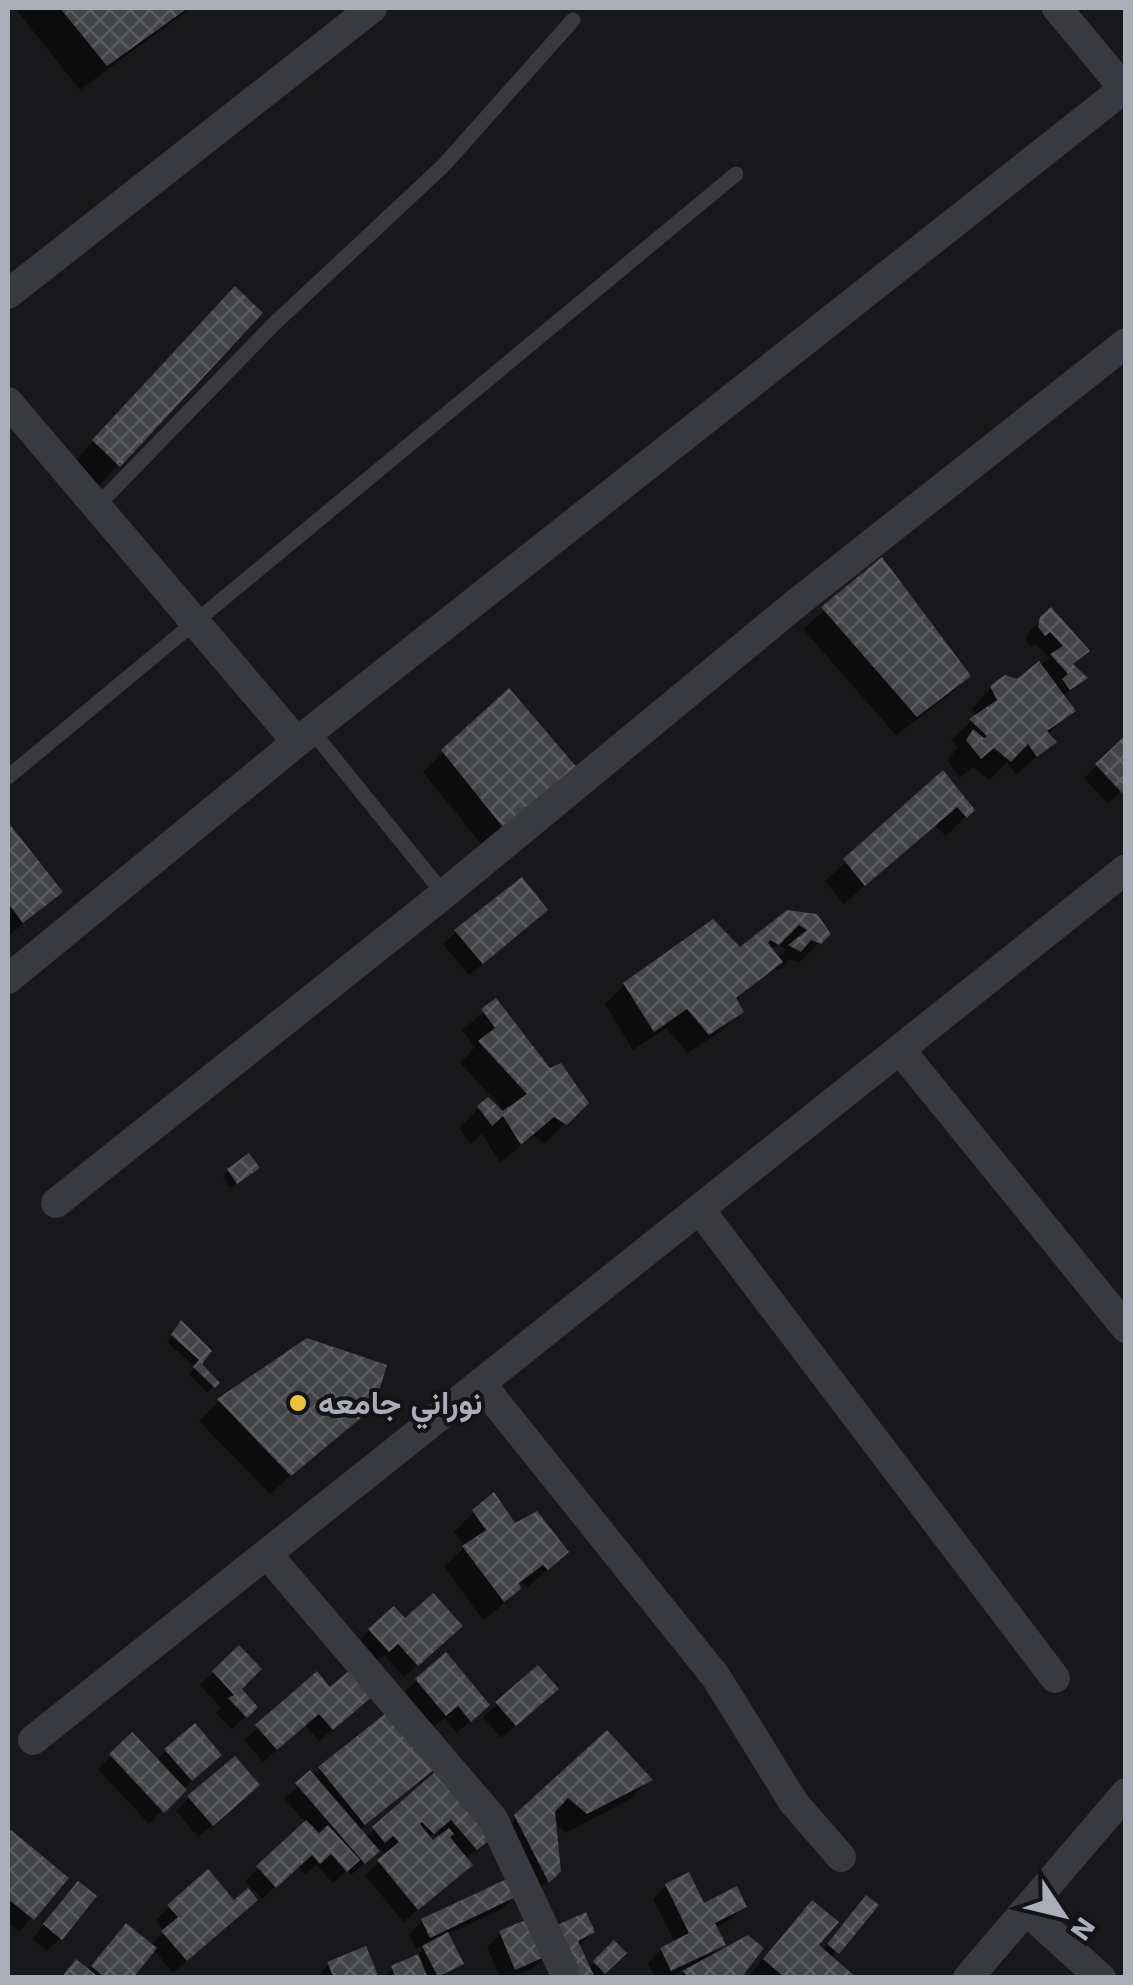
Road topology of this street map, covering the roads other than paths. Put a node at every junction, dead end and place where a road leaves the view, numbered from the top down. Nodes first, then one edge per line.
1 (372, 8) edge
2 (1057, 8) edge
3 (573, 20) dead end
4 (1125, 89) edge
5 (736, 174) dead end
6 (8, 294) edge
7 (1126, 343) edge
8 (8, 402) edge
9 (96, 507) junction
10 (195, 623) junction
11 (304, 737) junction
12 (8, 777) edge
13 (1126, 870) edge
14 (444, 894) junction
15 (8, 979) edge
16 (900, 1051) junction
17 (56, 1203) dead end
18 (700, 1210) junction
19 (1126, 1328) edge
20 (481, 1384) junction
21 (267, 1554) junction
22 (1055, 1678) dead end
23 (33, 1740) dead end
24 (1126, 1793) edge
25 (841, 1857) dead end
26 (1026, 1910) junction
27 (564, 1970) dead end
28 (968, 1978) edge
29 (1101, 1978) edge

1 - 6 street
2 - 4 street
3 - 9 lane
4 - 11 street
5 - 10 lane
7 - 14 street
8 - 9 street
9 - 10 street
10 - 11 street
10 - 12 lane
11 - 14 lane
11 - 15 street
13 - 16 street
14 - 17 street
16 - 18 street
16 - 19 street
18 - 20 street
18 - 22 street
20 - 21 street
20 - 25 street
21 - 23 street
21 - 27 street
24 - 26 street
26 - 28 street
26 - 29 street

